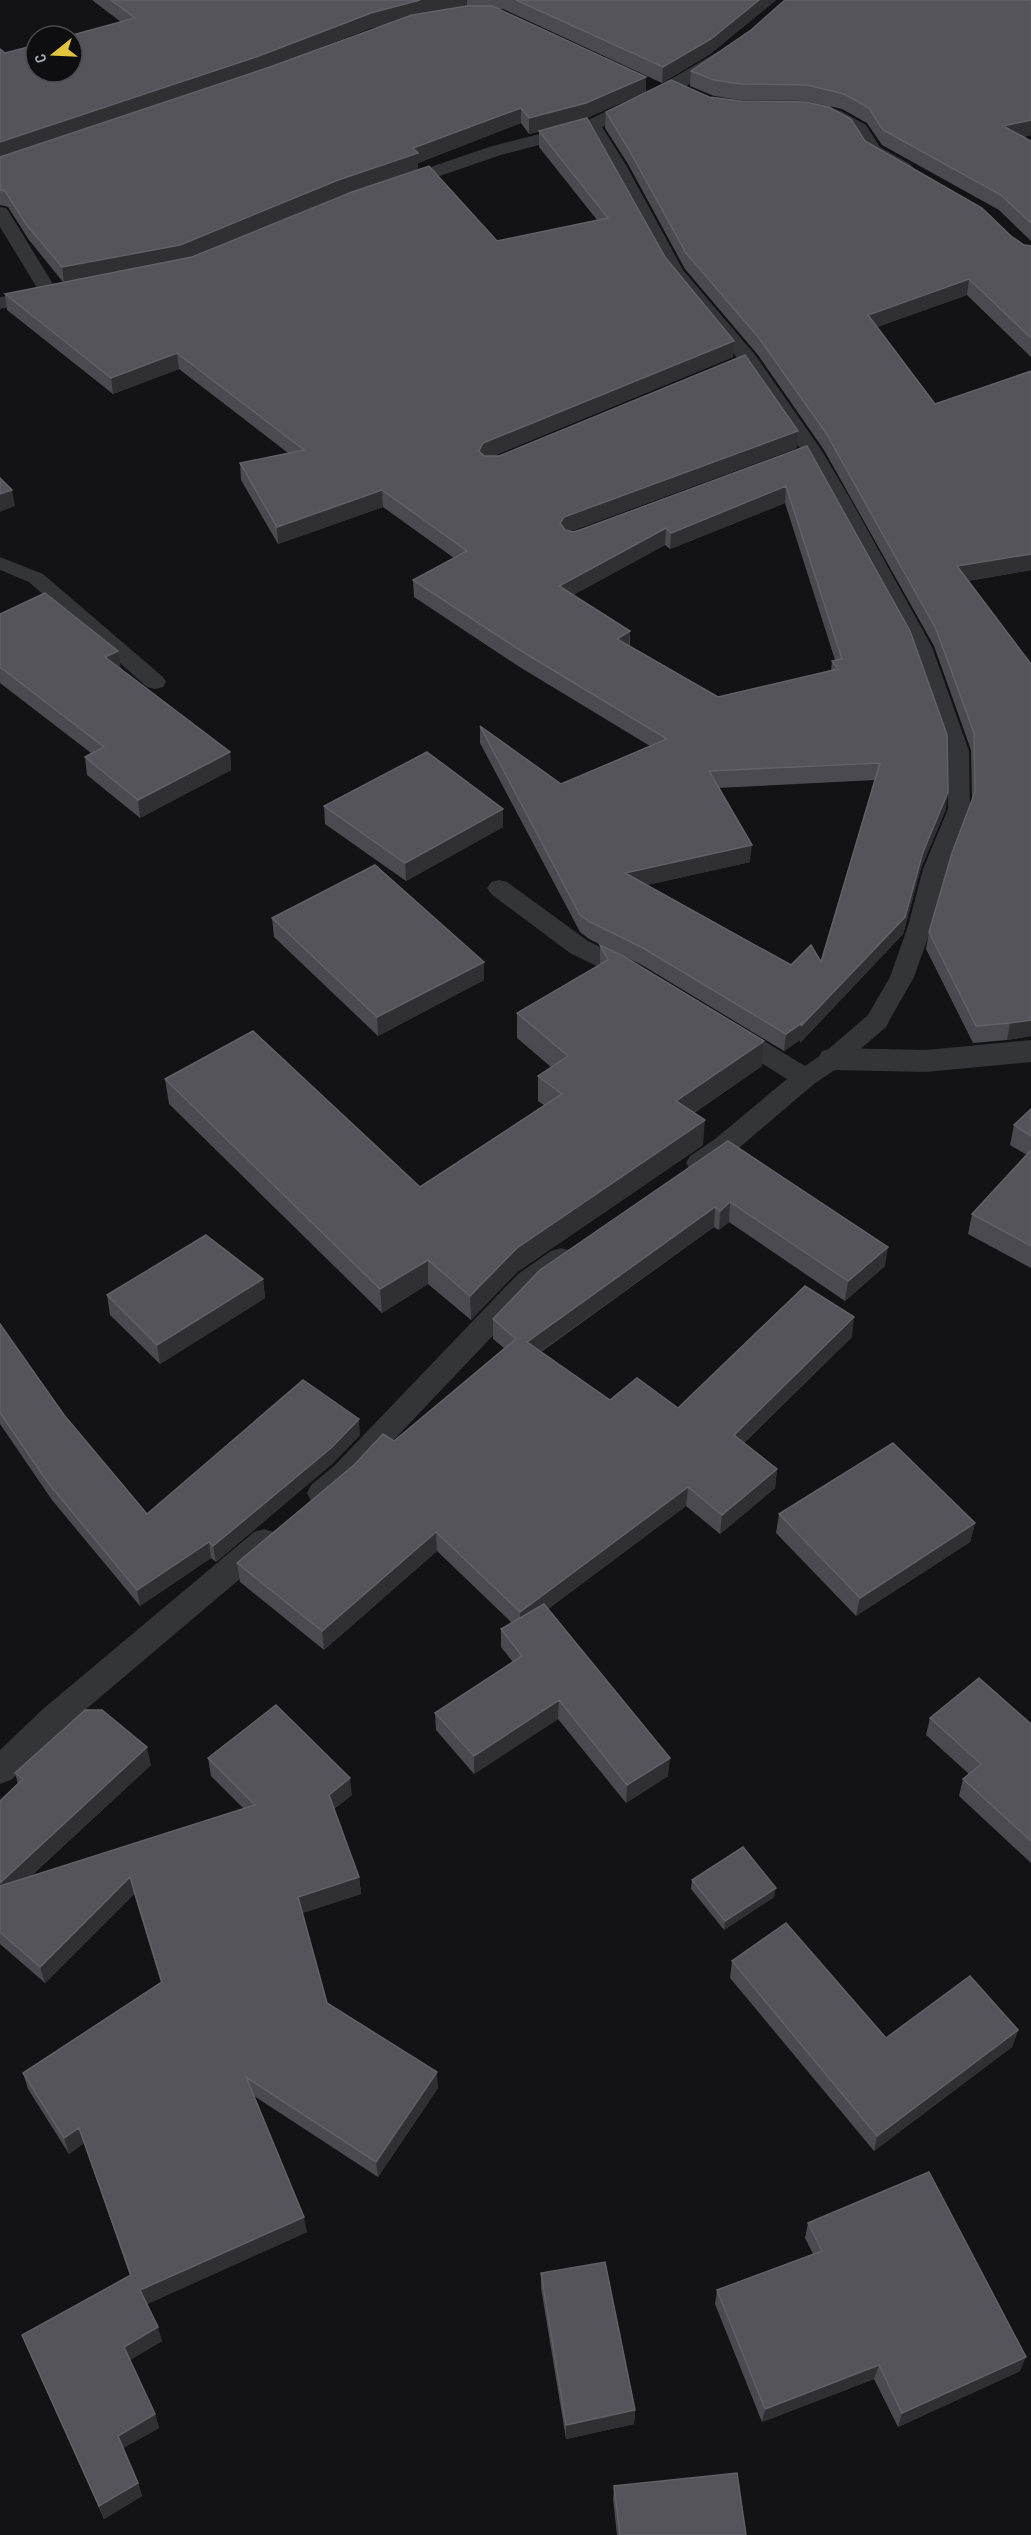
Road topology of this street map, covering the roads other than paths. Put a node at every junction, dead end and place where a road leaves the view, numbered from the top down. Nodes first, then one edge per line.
1 (739, 41) edge
2 (796, 109) edge
3 (592, 125) junction
4 (921, 178) edge
5 (378, 191) edge
6 (0, 212) edge
7 (71, 290) edge
8 (50, 294) junction
9 (0, 303) edge
10 (0, 563) edge
11 (155, 682) dead end
12 (499, 888) dead end
13 (652, 985) edge
14 (713, 1022) edge
15 (1031, 1051) edge
16 (833, 1059) junction
17 (805, 1078) junction
18 (685, 1173) edge
19 (577, 1248) edge
20 (308, 1505) edge
21 (280, 1528) edge
22 (0, 1770) edge

1 - 3 lane
2 - 4 street
3 - 5 lane
3 - 16 lane
6 - 8 lane
7 - 8 lane
8 - 9 lane
10 - 11 lane
12 - 13 lane
14 - 17 lane
15 - 16 street
16 - 17 lane
17 - 18 lane
19 - 20 lane
21 - 22 lane

